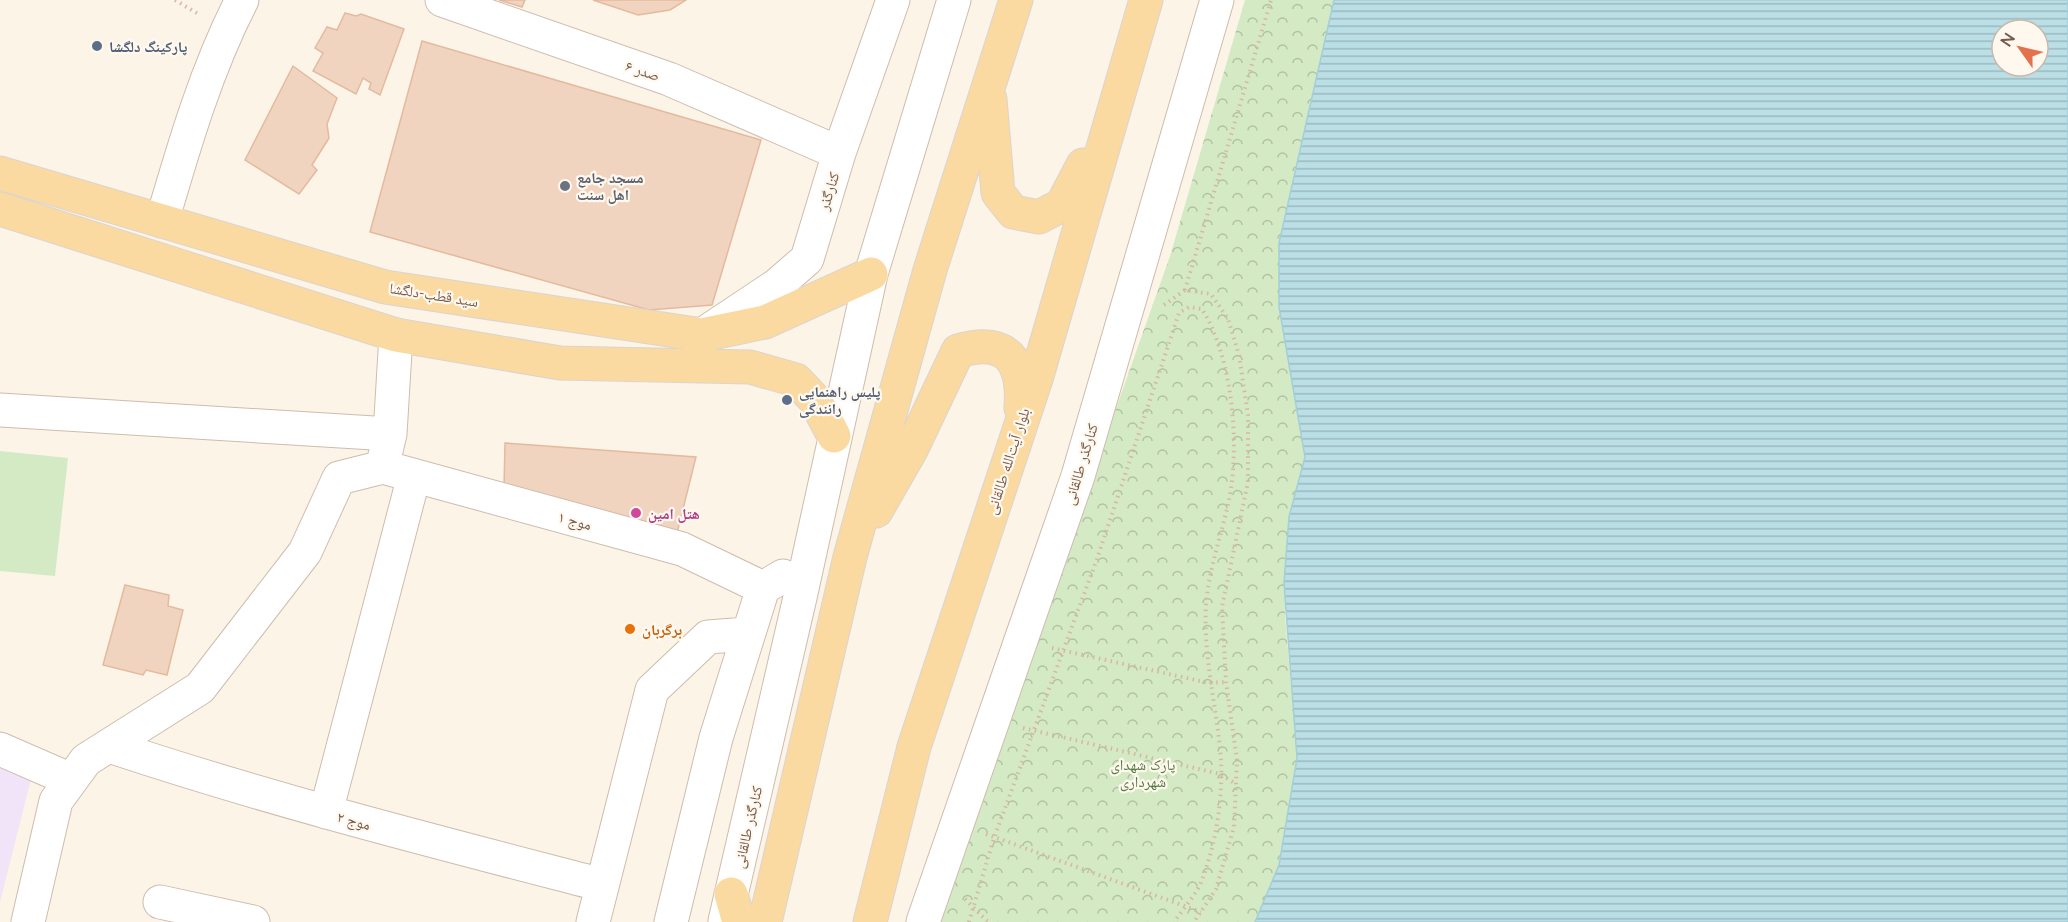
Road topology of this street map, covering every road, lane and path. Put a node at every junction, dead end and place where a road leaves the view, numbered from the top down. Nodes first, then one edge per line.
1 (242, 0) edge
2 (442, 0) edge
3 (893, 0) edge
4 (954, 0) edge
5 (1016, 0) edge
6 (1146, 0) edge
7 (1217, 0) edge
8 (1271, 0) edge
9 (989, 80) junction
10 (1114, 108) junction
11 (839, 153) junction
12 (0, 173) edge
13 (0, 209) edge
14 (162, 221) junction
15 (871, 274) junction
16 (1185, 290) junction
17 (1162, 313) dead end
18 (396, 335) junction
19 (702, 335) junction
20 (0, 410) edge
21 (1020, 422) junction
22 (390, 434) junction
23 (834, 436) junction
24 (382, 467) junction
25 (414, 476) junction
26 (850, 557) junction
27 (808, 562) junction
28 (763, 588) junction
29 (747, 634) junction
30 (1045, 647) dead end
31 (1063, 649) junction
32 (1226, 682) junction
33 (1209, 683) junction
34 (1016, 727) dead end
35 (1032, 730) junction
36 (109, 746) junction
37 (0, 749) edge
38 (1220, 774) junction
39 (71, 780) junction
40 (1236, 784) junction
41 (326, 812) junction
42 (980, 831) dead end
43 (994, 838) junction
44 (602, 885) junction
45 (160, 902) dead end
46 (957, 903) dead end
47 (1185, 905) junction
48 (973, 907) junction
49 (1201, 912) junction
50 (732, 913) edge
51 (28, 922) edge
52 (253, 922) edge
53 (593, 922) edge
54 (671, 922) edge
55 (765, 922) edge
56 (870, 922) edge
57 (923, 922) edge
58 (969, 922) edge
59 (988, 922) edge
60 (1174, 922) edge
61 (1194, 922) edge

1 - 14 street
2 - 11 street, صدر ۶
3 - 11 street, کنارگذر
4 - 15 street, کنارگذر طالقانی
5 - 9 main road
6 - 10 main road, بلوار آیت‌الله طالقانی
7 - 57 street, کنارگذر طالقانی
8 - 16 path
9 - 10 main road
9 - 26 main road
10 - 21 main road, بلوار آیت‌الله طالقانی
11 - 19 street, کنارگذر
12 - 14 main road, سید قطب-دلگشا
13 - 18 main road
14 - 19 main road, سید قطب-دلگشا
15 - 19 main road, سید قطب-دلگشا
15 - 23 street, کنارگذر طالقانی
16 - 17 path
16 - 32 path
18 - 22 street
18 - 23 main road
20 - 22 street
21 - 26 main road
21 - 56 main road, بلوار آیت‌الله طالقانی
22 - 24 street
23 - 27 street, کنارگذر طالقانی
24 - 25 street, موج ۱
24 - 36 street
25 - 28 street, موج ۱
25 - 41 street
26 - 55 main road
27 - 28 street
27 - 50 street, کنارگذر طالقانی
28 - 29 street
29 - 44 street
29 - 54 street
30 - 31 path
31 - 33 path
31 - 33 path
31 - 35 path
32 - 33 path
32 - 40 path
33 - 38 path
34 - 35 path
35 - 38 path
35 - 43 path
36 - 39 street
36 - 41 street, موج ۲
37 - 39 street
38 - 40 path
38 - 47 path
39 - 51 street
40 - 49 path
41 - 44 street, موج ۲
42 - 43 path
43 - 47 path
43 - 48 path
44 - 53 street
45 - 52 street
46 - 48 path
47 - 49 path
47 - 60 path
48 - 58 path
48 - 59 path
49 - 61 path

